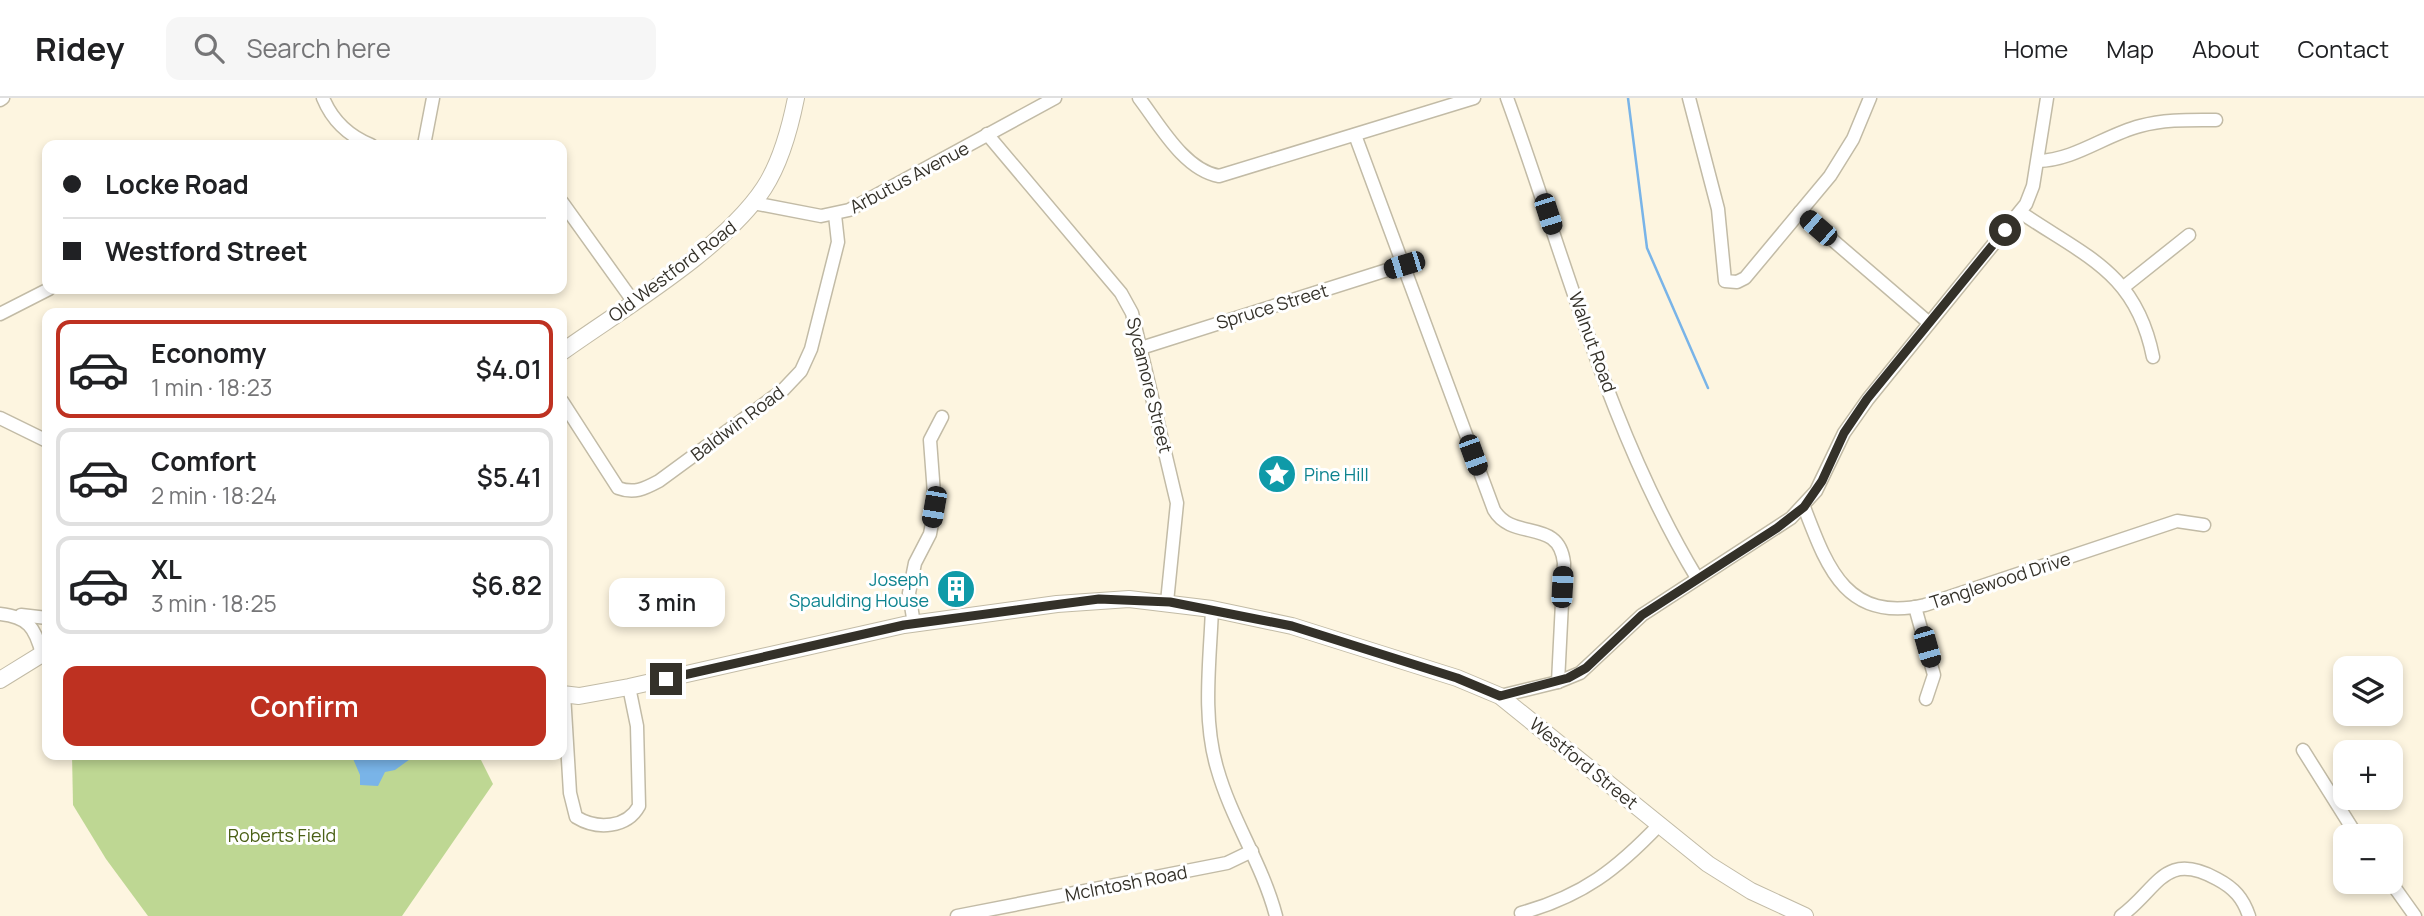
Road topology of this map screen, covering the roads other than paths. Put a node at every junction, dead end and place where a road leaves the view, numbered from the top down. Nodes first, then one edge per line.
1 (323, 98) edge
2 (433, 98) edge
3 (796, 98) edge
4 (1055, 98) edge
5 (1139, 98) edge
6 (1474, 98) edge
7 (1507, 98) edge
8 (1689, 98) edge
9 (1870, 98) edge
10 (2048, 98) edge
11 (2216, 120) dead end
12 (987, 134) junction
13 (1356, 135) junction
14 (346, 140) edge
15 (426, 140) edge
16 (2038, 161) junction
17 (753, 203) junction
18 (567, 209) edge
19 (1800, 212) junction
20 (2020, 212) junction
21 (835, 215) junction
22 (2189, 235) dead end
23 (1404, 265) junction
24 (2125, 286) junction
25 (42, 293) edge
26 (633, 301) junction
27 (0, 314) edge
28 (1928, 323) junction
29 (567, 348) edge
30 (1141, 348) junction
31 (2153, 358) dead end
32 (567, 409) edge
33 (942, 417) dead end
34 (0, 418) edge
35 (42, 439) edge
36 (1804, 507) junction
37 (2204, 525) dead end
38 (1697, 579) junction
39 (1167, 602) junction
40 (1915, 607) junction
41 (1212, 609) junction
42 (0, 614) edge
43 (42, 618) edge
44 (914, 624) junction
45 (42, 645) edge
46 (42, 654) edge
47 (0, 680) edge
48 (1558, 682) junction
49 (629, 687) junction
50 (567, 694) edge
51 (1500, 696) junction
52 (1926, 699) dead end
53 (2303, 750) dead end
54 (567, 751) edge
55 (1660, 824) junction
56 (2349, 824) edge
57 (1252, 851) junction
58 (2399, 894) edge
59 (1521, 913) dead end
60 (957, 916) edge
61 (1276, 916) edge
62 (1805, 916) edge
63 (2121, 916) edge
64 (2249, 916) edge
65 (2261, 916) edge
66 (2415, 916) edge

1 - 14 street
2 - 15 street
3 - 17 main road, Old Westford Road
4 - 12 street, Arbutus Avenue
5 - 13 street
6 - 13 street
7 - 38 street, Walnut Road
8 - 19 street
9 - 19 street
10 - 16 street
11 - 16 street
12 - 21 street, Arbutus Avenue
12 - 30 street, Sycamore Street
13 - 23 street
16 - 20 street
17 - 21 street, Arbutus Avenue
17 - 26 main road, Old Westford Road
18 - 26 street
19 - 28 street
20 - 24 street
20 - 28 street
21 - 32 street, Baldwin Road
22 - 24 street
23 - 30 street, Spruce Street
23 - 48 street
24 - 31 street
25 - 27 street
26 - 29 main road, Old Westford Road
28 - 36 street
30 - 39 street, Sycamore Street
33 - 44 street
34 - 35 street
36 - 38 street
36 - 40 street, Tanglewood Drive
37 - 40 street, Tanglewood Drive
38 - 48 street
39 - 41 main road, Westford Street
39 - 44 main road, Westford Street
40 - 52 street
41 - 51 main road, Westford Street
41 - 57 street
42 - 43 street
42 - 45 street
44 - 49 main road, Westford Street
46 - 47 main road
48 - 51 street
49 - 50 main road, Westford Street
49 - 54 street
51 - 55 main road, Westford Street
53 - 56 street
55 - 59 street
55 - 62 main road, Westford Street
57 - 60 street, McIntosh Road
57 - 61 street
58 - 66 street
63 - 64 street
64 - 65 street

